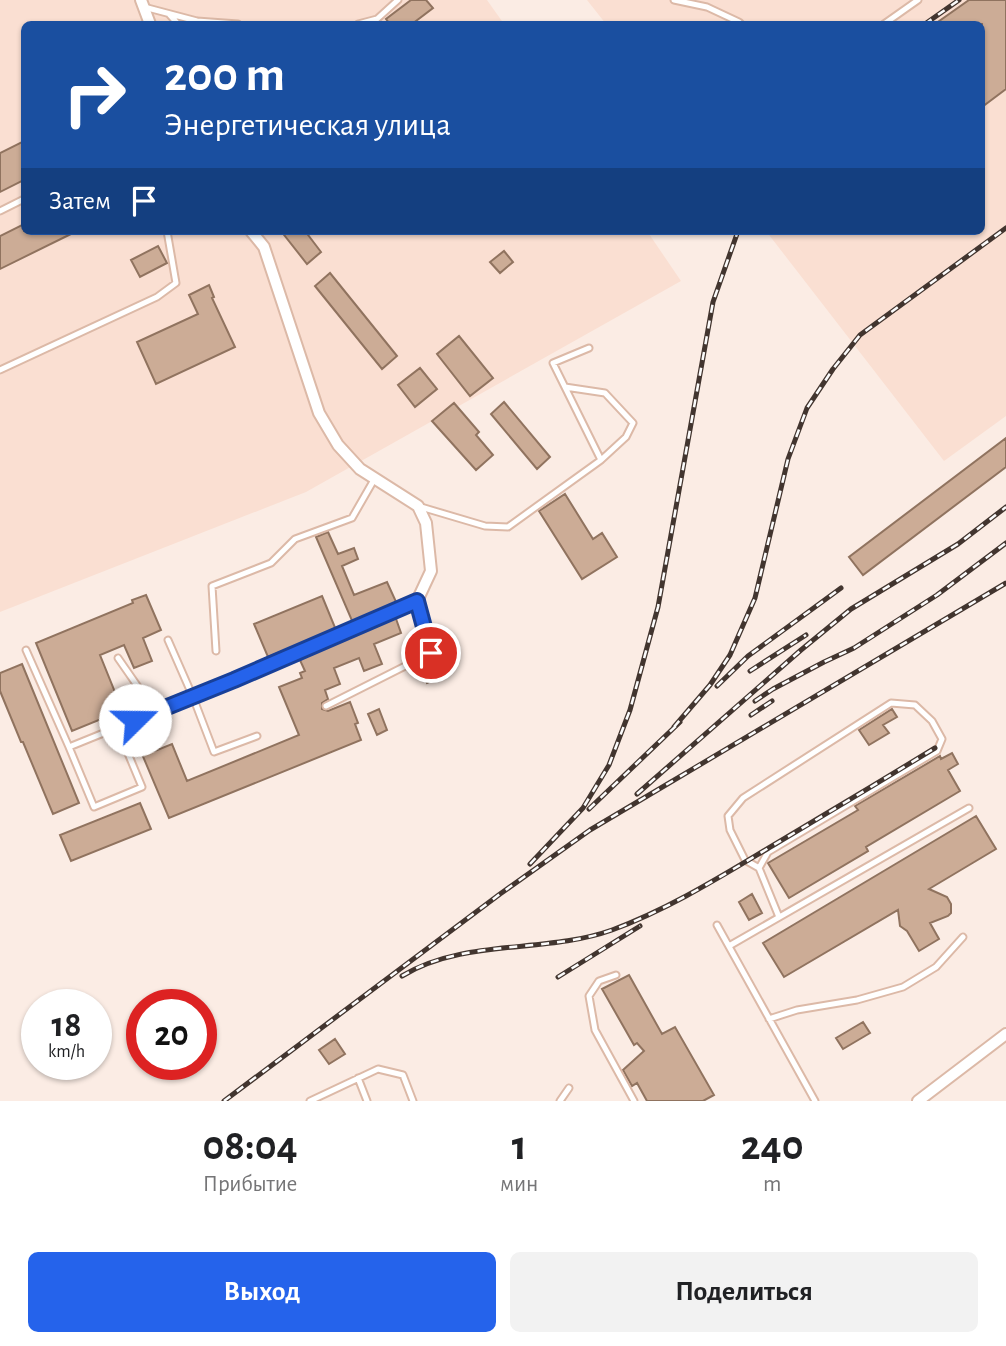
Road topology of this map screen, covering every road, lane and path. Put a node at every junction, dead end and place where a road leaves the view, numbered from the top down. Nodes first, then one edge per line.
1 (398, 0) edge
2 (674, 0) edge
3 (918, 0) edge
4 (142, 4) edge
5 (169, 14) junction
6 (149, 21) edge
7 (175, 21) edge
8 (207, 21) edge
9 (380, 21) edge
10 (737, 21) edge
11 (888, 21) edge
12 (21, 200) edge
13 (0, 211) edge
14 (168, 235) edge
15 (254, 235) edge
16 (589, 348) dead end
17 (0, 370) edge
18 (565, 387) junction
19 (601, 460) junction
20 (374, 478) junction
21 (418, 506) junction
22 (417, 601) junction
23 (168, 640) dead end
24 (26, 650) dead end
25 (216, 651) dead end
26 (431, 653) joint
27 (118, 658) dead end
28 (193, 697) junction
29 (326, 706) dead end
30 (153, 713) junction
31 (117, 727) junction
32 (257, 736) dead end
33 (69, 747) junction
34 (969, 808) dead end
35 (759, 868) junction
36 (779, 917) junction
37 (717, 925) dead end
38 (963, 937) dead end
39 (729, 946) junction
40 (616, 975) dead end
41 (769, 1018) junction
42 (1006, 1034) edge
43 (358, 1079) junction
44 (569, 1088) dead end
45 (310, 1101) edge
46 (367, 1101) edge
47 (413, 1101) edge
48 (560, 1101) edge
49 (634, 1101) edge
50 (815, 1101) edge
51 (918, 1101) edge

1 - 9 lane
2 - 10 lane
3 - 11 lane
4 - 5 lane
4 - 6 street
5 - 7 lane
5 - 8 lane
12 - 13 lane
14 - 17 lane
15 - 20 street
16 - 18 lane
18 - 19 lane
18 - 19 lane
19 - 21 lane
20 - 21 street
20 - 25 lane
21 - 22 street
22 - 26 street
22 - 28 lane
23 - 28 lane
24 - 33 lane
26 - 29 lane
27 - 30 lane
28 - 30 lane
28 - 32 lane
30 - 31 lane
31 - 33 lane
31 - 33 lane
34 - 36 lane
35 - 35 lane
35 - 36 lane
36 - 39 lane
37 - 39 lane
38 - 41 lane
39 - 41 lane
40 - 49 lane
41 - 50 lane
42 - 51 street
43 - 45 lane
43 - 46 lane
43 - 47 lane
44 - 48 lane

